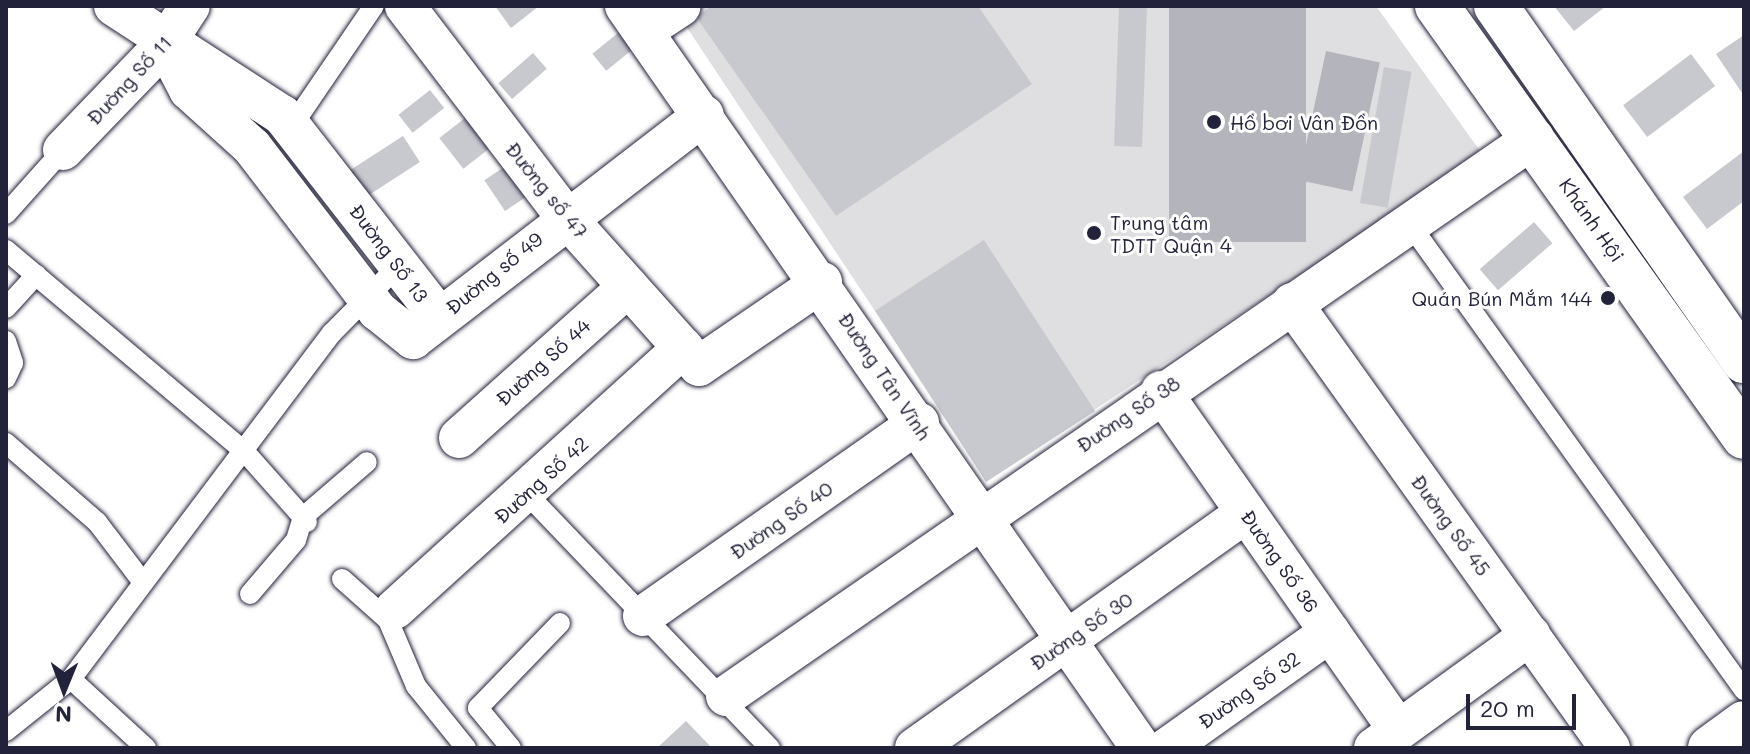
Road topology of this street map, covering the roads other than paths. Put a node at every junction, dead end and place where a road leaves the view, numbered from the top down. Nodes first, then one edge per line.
1 (114, 6) edge
2 (190, 6) edge
3 (374, 6) edge
4 (405, 6) edge
5 (681, 6) edge
6 (1437, 6) edge
7 (1496, 6) edge
8 (634, 19) edge
9 (165, 44) junction
10 (704, 115) junction
11 (292, 126) junction
12 (1534, 138) junction
13 (63, 150) joint
14 (6, 214) edge
15 (565, 216) junction
16 (1409, 223) junction
17 (6, 250) edge
18 (396, 268) junction
19 (36, 275) junction
20 (822, 282) junction
21 (628, 287) junction
22 (368, 297) junction
23 (1292, 303) junction
24 (6, 308) edge
25 (439, 317) junction
26 (6, 341) edge
27 (691, 357) junction
28 (1744, 361) edge
29 (6, 378) edge
30 (1161, 391) junction
31 (919, 423) junction
32 (1744, 437) edge
33 (459, 438) dead end
34 (6, 443) edge
35 (246, 453) junction
36 (367, 462) dead end
37 (527, 494) junction
38 (1246, 513) junction
39 (978, 516) junction
40 (305, 519) junction
41 (342, 579) dead end
42 (142, 581) junction
43 (250, 594) dead end
44 (391, 614) junction
45 (643, 616) junction
46 (560, 623) dead end
47 (1330, 632) junction
48 (1530, 635) junction
49 (1066, 641) junction
50 (71, 679) junction
51 (1744, 690) edge
52 (726, 696) junction
53 (1744, 723) edge
54 (6, 731) edge
55 (1386, 739) edge
56 (146, 748) edge
57 (466, 748) edge
58 (511, 748) edge
59 (770, 748) edge
60 (915, 748) edge
61 (1141, 748) edge
62 (1167, 748) edge
63 (1610, 748) edge
64 (1710, 748) edge

1 - 9 street, Đường Số 13
2 - 9 street, Đường Số 11
3 - 11 lane
4 - 15 street, Đường số 47
5 - 8 street
6 - 12 main road, Khánh Hội
7 - 28 main road
8 - 10 street, Đường Tân Vĩnh
9 - 11 street, Đường Số 13
9 - 13 street, Đường Số 11
9 - 22 street, Đường Số 13
10 - 15 street, Đường số 49
10 - 20 street, Đường Tân Vĩnh
11 - 18 street, Đường Số 13
12 - 16 street, Đường Số 38
12 - 32 main road, Khánh Hội
13 - 14 lane
15 - 21 street, Đường số 47
15 - 25 street, Đường số 49
16 - 23 street, Đường Số 38
16 - 51 lane
17 - 19 lane
18 - 22 lane
18 - 25 street, Đường Số 13
19 - 24 lane
19 - 35 lane
20 - 27 street, Đường Số 42
20 - 31 street, Đường Tân Vĩnh
21 - 27 street, Đường số 47
21 - 33 street, Đường Số 44
22 - 25 street, Đường Số 13
22 - 35 lane
23 - 30 street, Đường Số 38
23 - 48 street, Đường Số 45
26 - 29 lane
27 - 37 street, Đường Số 42
30 - 38 street, Đường Số 36
30 - 39 street, Đường Số 38
31 - 39 street, Đường Tân Vĩnh
31 - 45 street, Đường Số 40
34 - 42 lane
35 - 40 lane
35 - 42 lane
36 - 40 lane
37 - 44 street, Đường Số 42
37 - 45 lane
38 - 47 street, Đường Số 36
38 - 49 street, Đường Số 30
39 - 49 street, Đường Tân Vĩnh
39 - 52 street, Đường Số 38
40 - 43 lane
41 - 44 lane
42 - 50 lane
44 - 57 lane
45 - 52 lane
46 - 58 lane
47 - 55 street, Đường Số 36
47 - 62 street, Đường Số 32
48 - 55 street
48 - 63 street, Đường Số 45
49 - 60 street, Đường Số 30
49 - 61 street, Đường Tân Vĩnh
50 - 54 lane
50 - 56 lane
52 - 59 lane
53 - 64 main road

